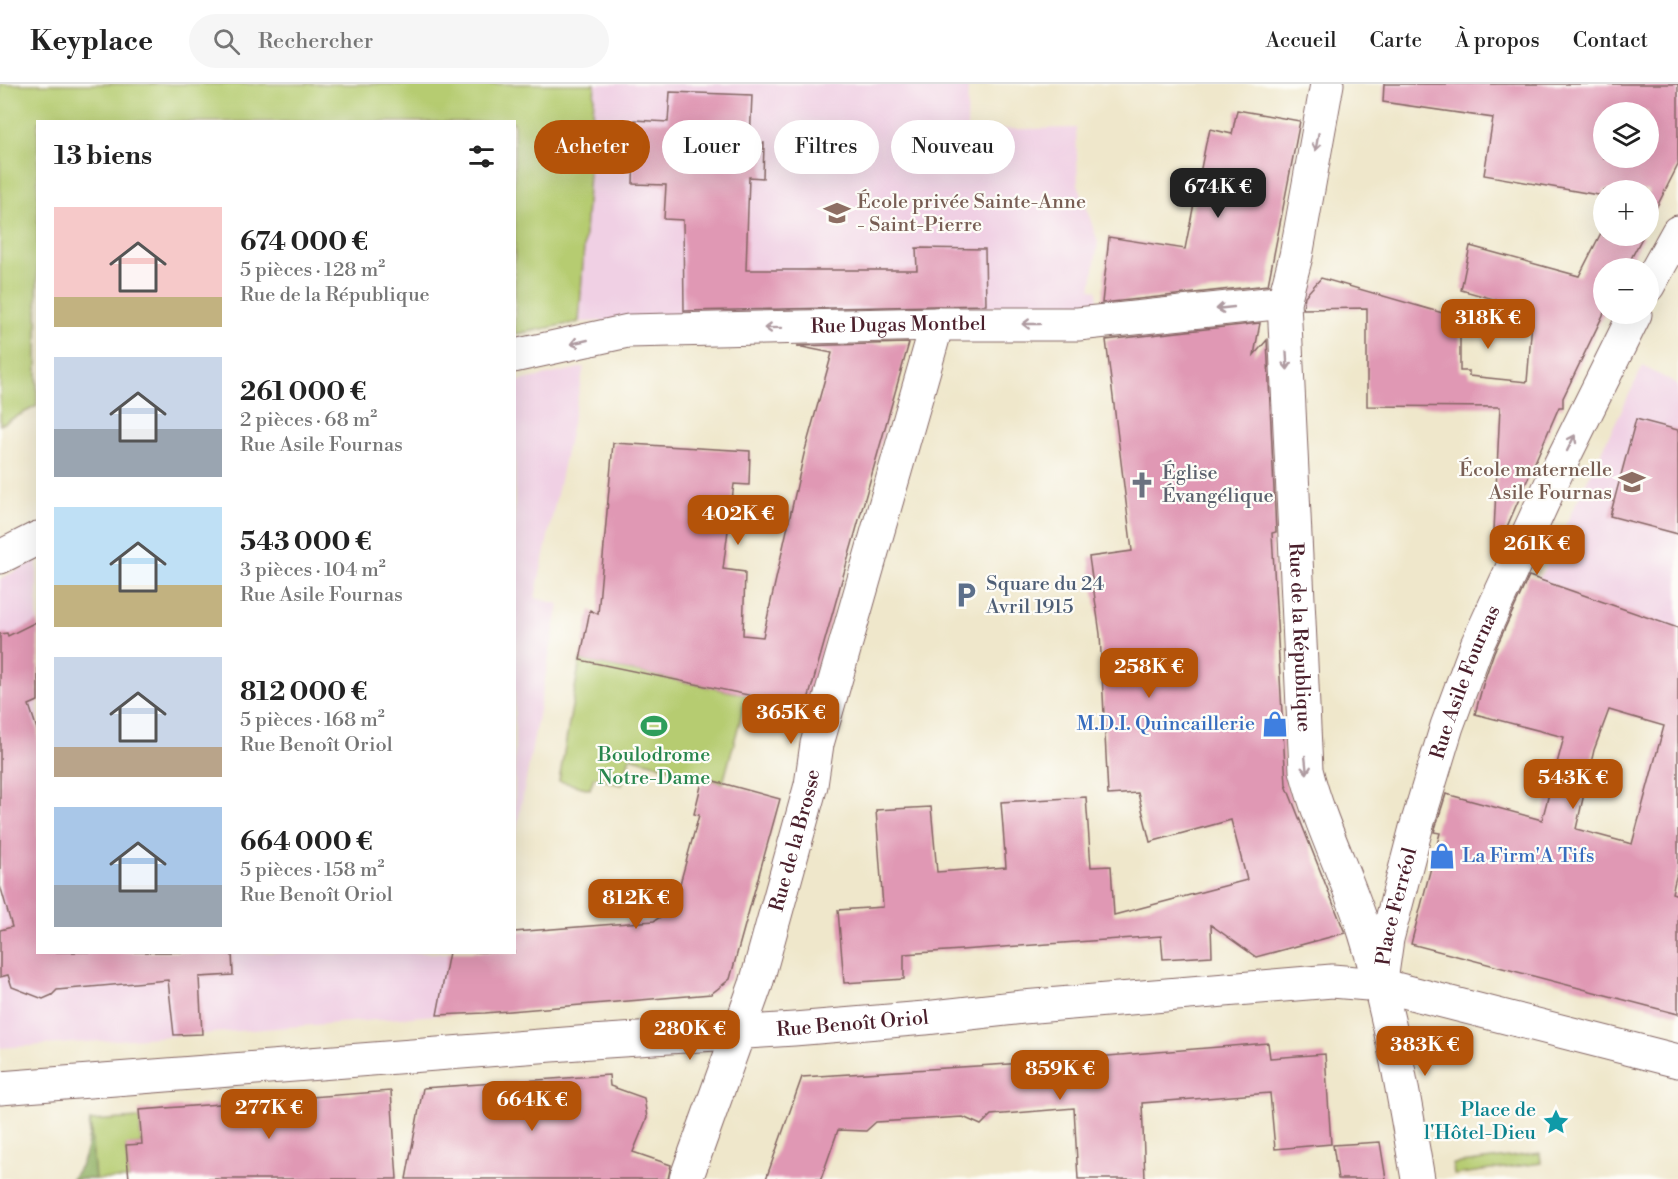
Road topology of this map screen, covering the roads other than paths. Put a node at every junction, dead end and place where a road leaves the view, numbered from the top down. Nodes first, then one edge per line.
1 (1327, 84) edge
2 (1678, 232) edge
3 (1659, 267) edge
4 (1284, 302) junction
5 (937, 324) junction
6 (1630, 324) edge
7 (516, 356) edge
8 (36, 539) edge
9 (0, 557) edge
10 (1416, 828) joint
11 (1380, 985) junction
12 (739, 1031) junction
13 (1678, 1060) edge
14 (0, 1088) edge
15 (686, 1179) edge
16 (1418, 1179) edge

1 -> 4 street, Rue de la République
2 - 3 street
4 -> 5 street, Rue Dugas Montbel
4 -> 11 street, Rue de la République
5 -> 7 street, Rue Dugas Montbel
5 - 12 street, Rue de la Brosse
10 -> 6 street, Rue Asile Fournas
8 - 9 street
10 - 11 street, Place Ferréol
11 - 12 street, Rue Benoît Oriol
11 - 13 street, Rue Benoît Oriol
11 - 16 street, Rue de la République
12 - 14 street, Rue Benoît Oriol
12 - 15 street, Rue de la Brosse

